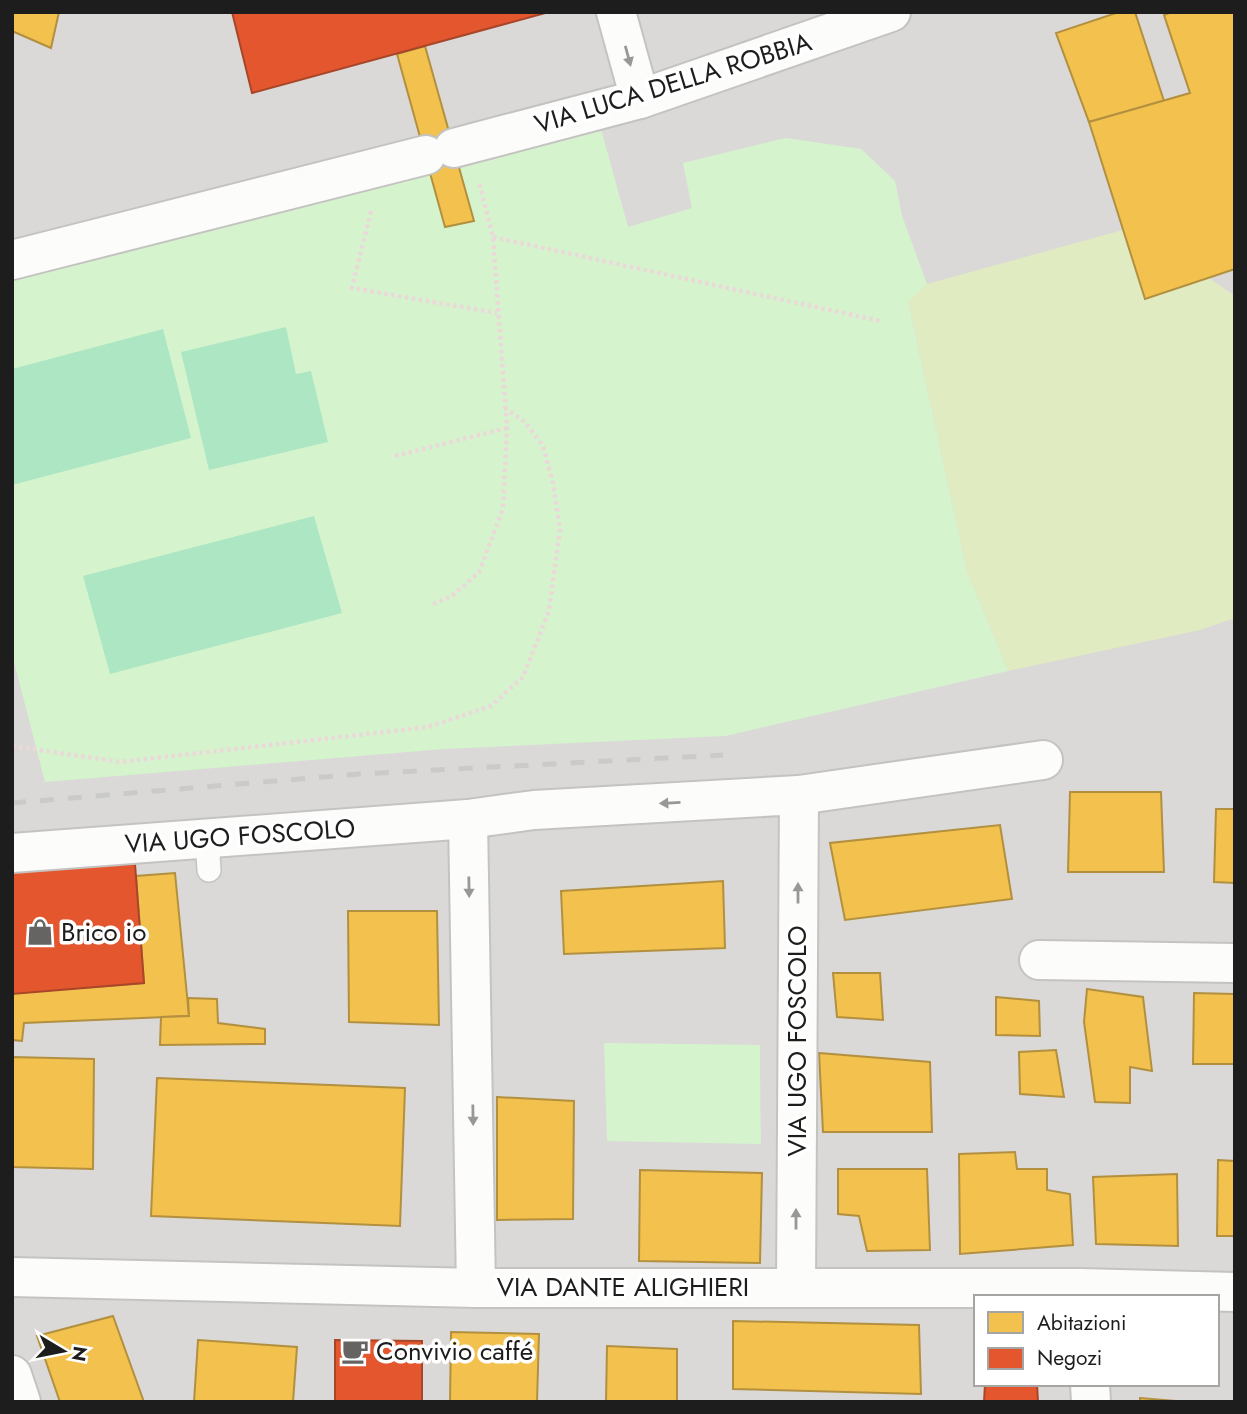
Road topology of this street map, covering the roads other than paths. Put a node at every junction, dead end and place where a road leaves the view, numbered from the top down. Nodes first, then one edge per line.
1 (616, 12) edge
2 (891, 12) edge
3 (640, 99) junction
4 (12, 260) edge
5 (1043, 760) dead end
6 (799, 795) junction
7 (468, 819) junction
8 (12, 853) edge
9 (1039, 960) dead end
10 (1235, 963) edge
11 (12, 1277) edge
12 (796, 1287) junction
13 (476, 1288) junction
14 (1081, 1292) edge
15 (1235, 1292) edge
16 (12, 1375) edge
17 (21, 1402) edge

1 -> 3 street
2 - 3 street, VIA LUCA DELLA ROBBIA
3 - 4 street, VIA LUCA DELLA ROBBIA
5 - 6 street, VIA UGO FOSCOLO
6 -> 7 street, VIA UGO FOSCOLO
12 -> 6 street, VIA UGO FOSCOLO
7 - 8 street, VIA UGO FOSCOLO
7 -> 13 street
9 - 10 street
11 - 13 street, VIA DANTE ALIGHIERI
12 - 13 street, VIA DANTE ALIGHIERI
12 - 14 street, VIA DANTE ALIGHIERI
14 - 15 street, VIA DANTE ALIGHIERI
16 - 17 street

